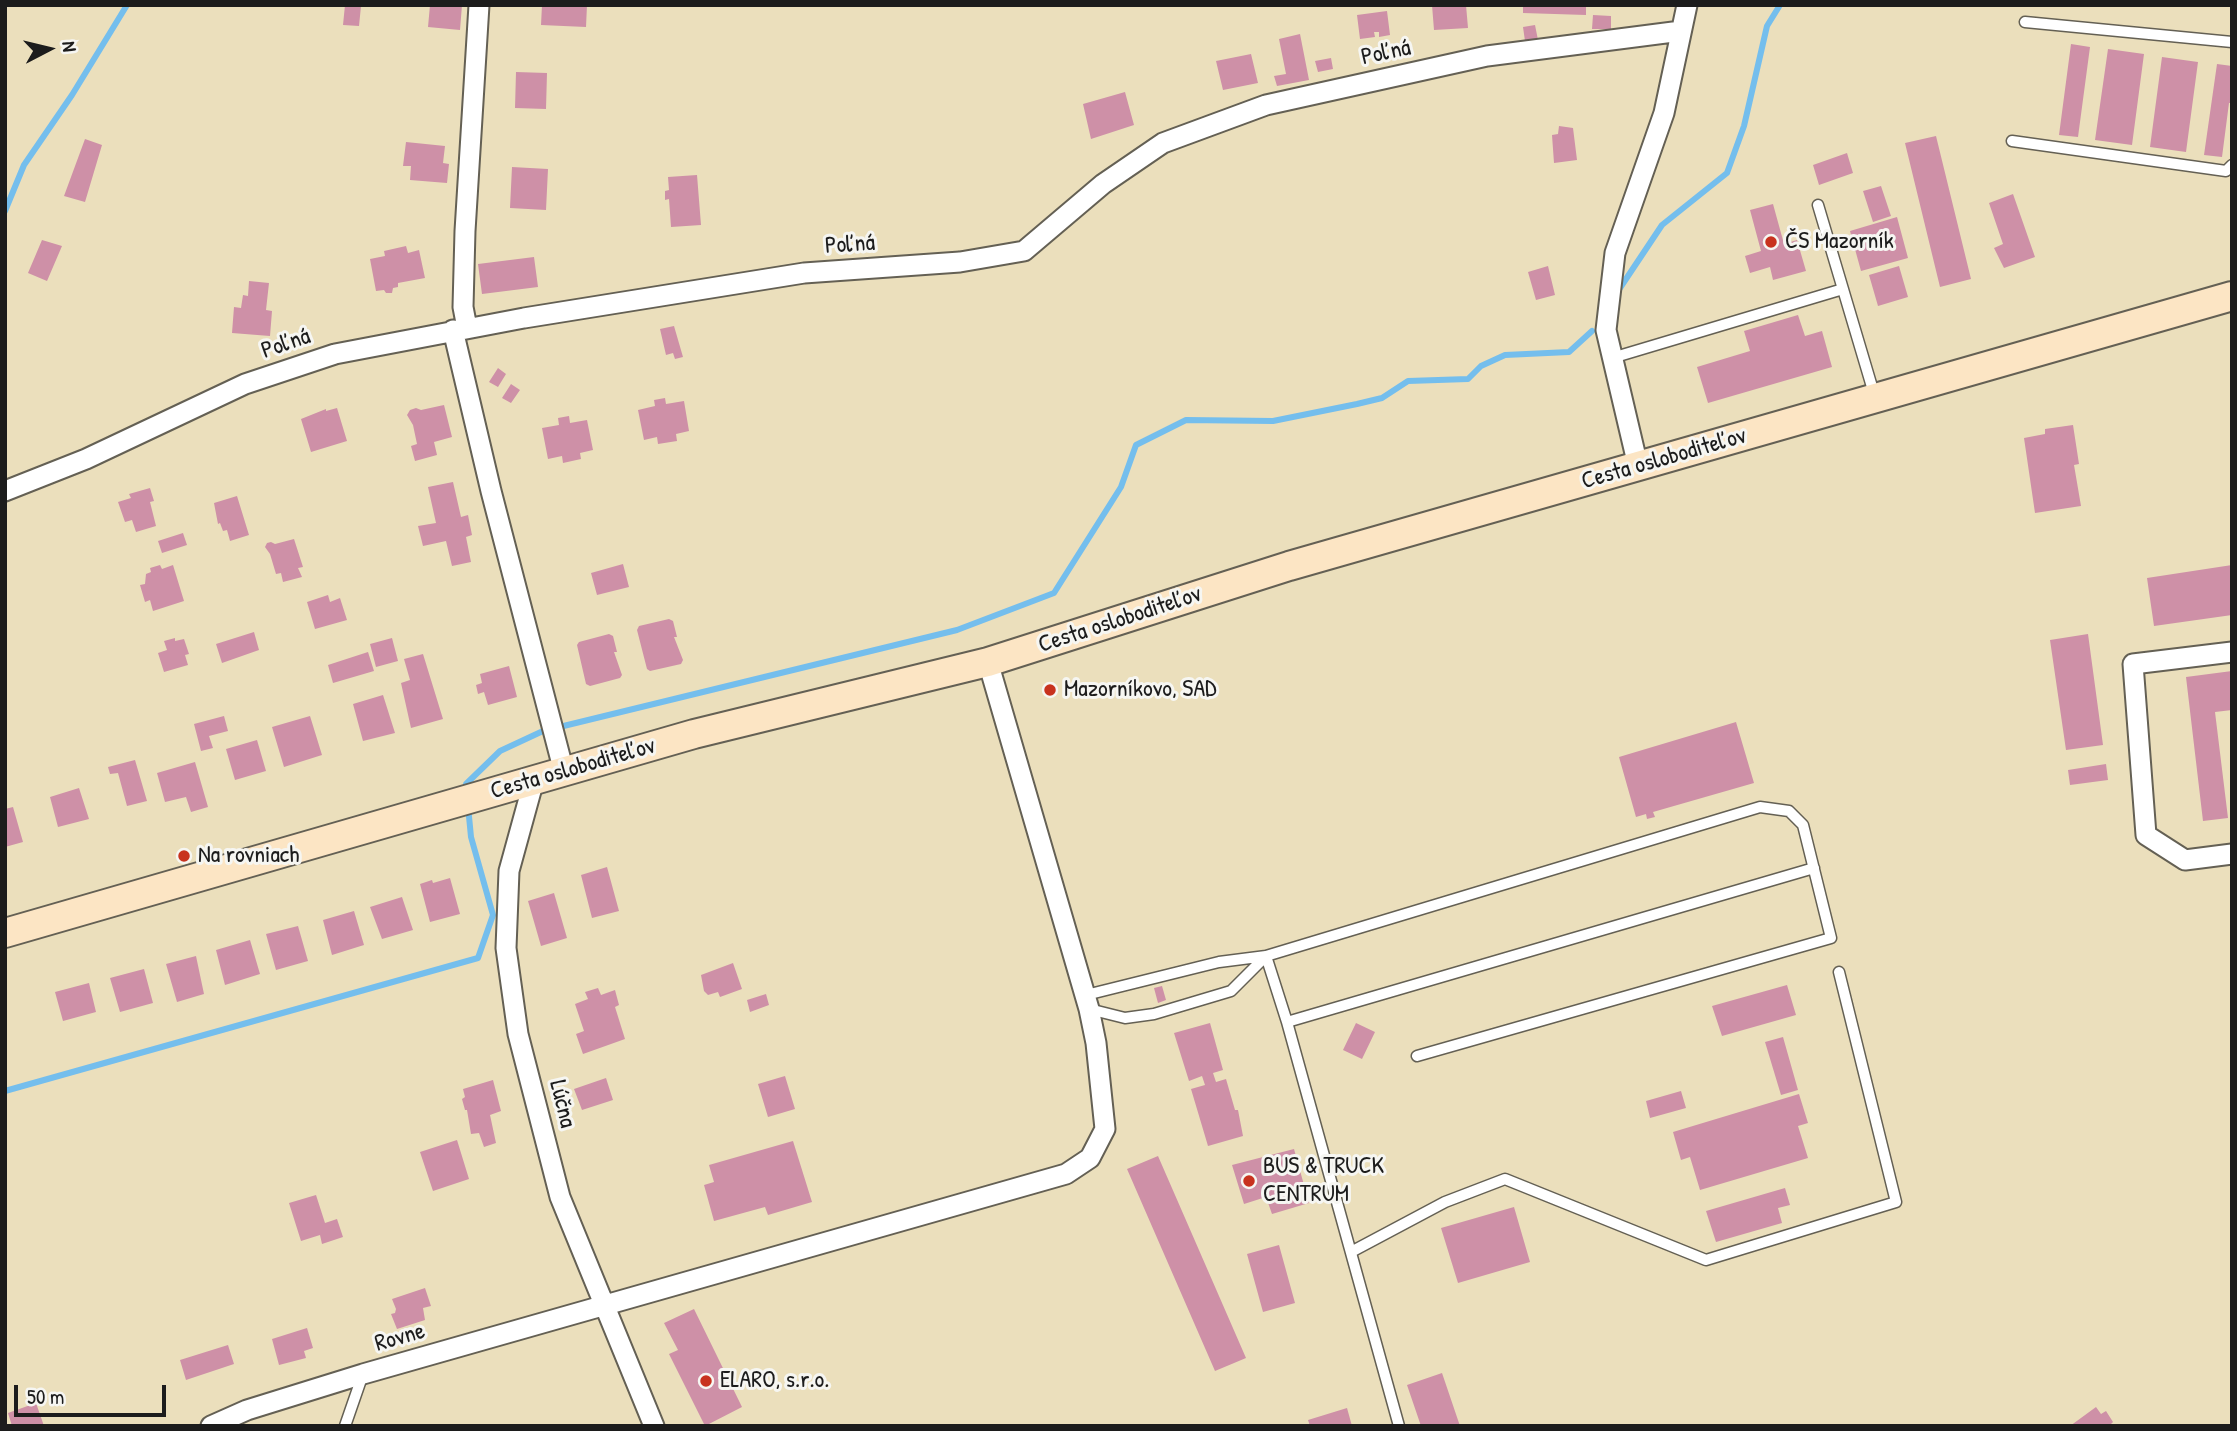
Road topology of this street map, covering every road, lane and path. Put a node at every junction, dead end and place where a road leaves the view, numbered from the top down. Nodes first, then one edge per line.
1 (479, 5) edge
2 (1688, 5) edge
3 (2025, 22) dead end
4 (1682, 31) junction
5 (2232, 43) edge
6 (2012, 141) dead end
7 (2232, 165) edge
8 (1818, 205) dead end
9 (1843, 289) junction
10 (2232, 296) edge
11 (460, 329) junction
12 (1612, 358) junction
13 (1875, 398) junction
14 (1638, 466) junction
15 (5, 491) edge
16 (2232, 652) edge
17 (988, 662) junction
18 (564, 772) junction
19 (534, 780) junction
20 (2232, 854) edge
21 (1814, 868) junction
22 (5, 933) edge
23 (1266, 956) junction
24 (1839, 972) dead end
25 (1088, 1002) junction
26 (1287, 1022) junction
27 (1417, 1056) dead end
28 (1351, 1252) junction
29 (605, 1305) junction
30 (363, 1374) junction
31 (211, 1426) edge
32 (345, 1426) edge
33 (654, 1426) edge
34 (1399, 1426) edge

1 - 11 street
2 - 4 street
3 - 5 lane
4 - 11 street, Poľná
4 - 12 street
6 - 7 lane
8 - 9 lane
9 - 12 lane
9 - 13 lane
10 - 13 main road, Cesta osloboditeľov
11 - 15 street, Poľná
11 - 18 street
12 - 14 street
13 - 14 main road, Cesta osloboditeľov
14 - 17 main road, Cesta osloboditeľov
16 - 20 street
17 - 18 main road, Cesta osloboditeľov
17 - 25 street, Rovne
18 - 19 main road, Cesta osloboditeľov
19 - 22 main road, Cesta osloboditeľov
19 - 29 street, Lúčna
21 - 23 lane
21 - 26 lane
21 - 27 lane
23 - 25 lane
23 - 25 lane
23 - 26 lane
24 - 28 lane
25 - 29 street, Rovne
26 - 28 lane
28 - 34 lane
29 - 30 street, Rovne
29 - 33 street, Lúčna
30 - 31 street, Rovne
30 - 32 lane

